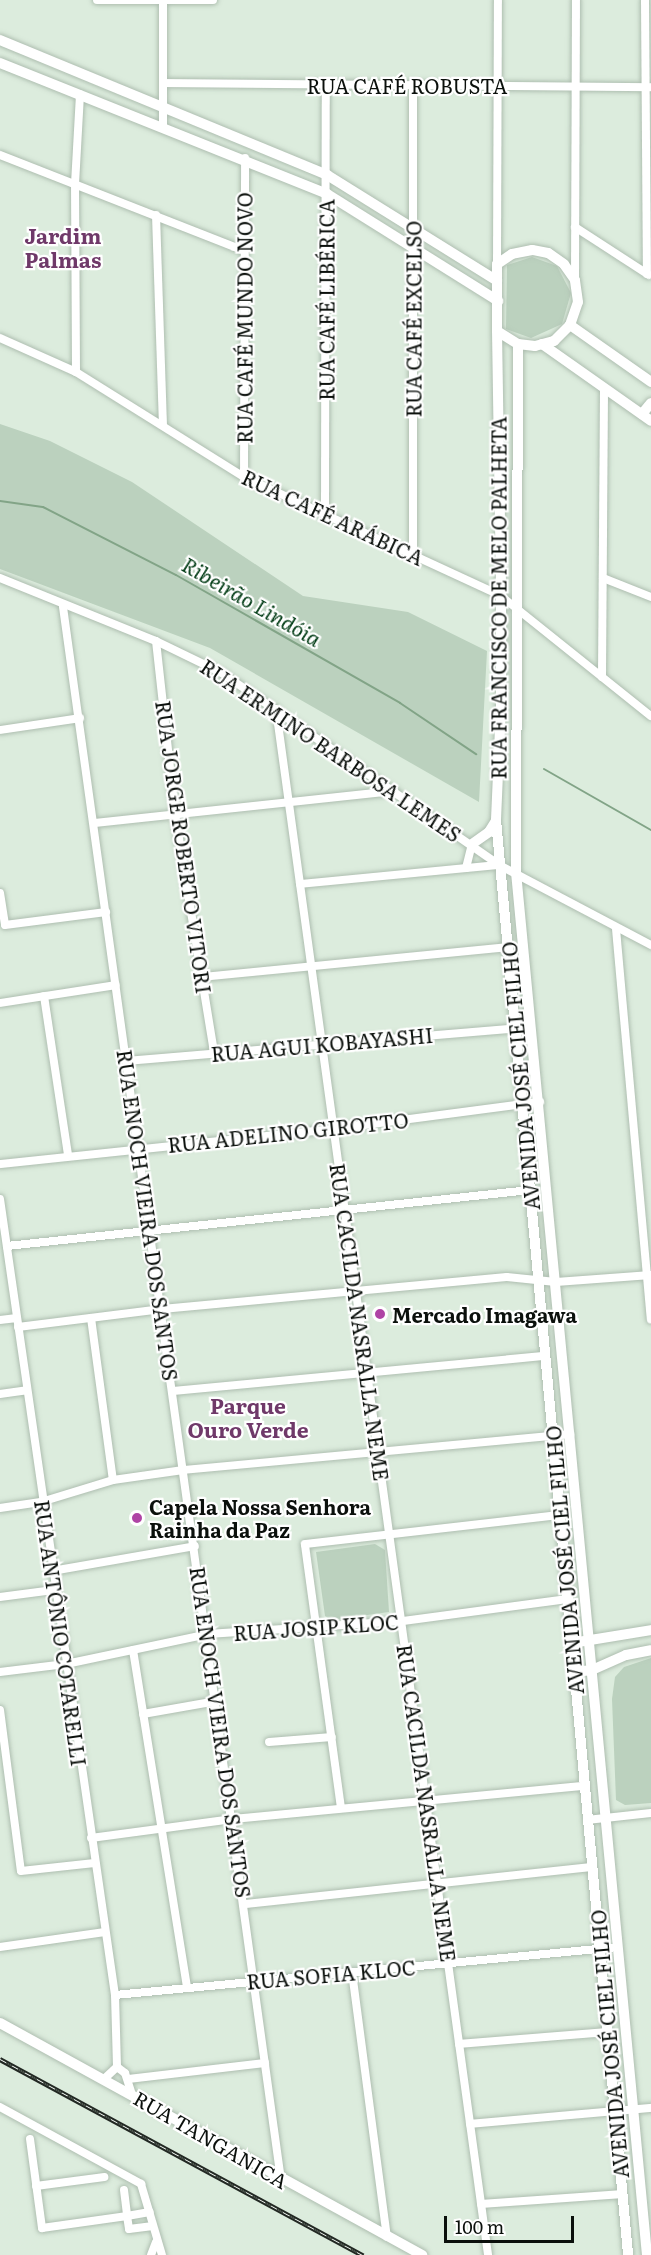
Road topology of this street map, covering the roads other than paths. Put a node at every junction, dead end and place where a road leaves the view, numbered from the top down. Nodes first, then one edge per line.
1 (97, 0) edge
2 (163, 0) edge
3 (213, 0) edge
4 (498, 0) edge
5 (576, 0) edge
6 (645, 0) edge
7 (0, 40) edge
8 (0, 63) edge
9 (164, 83) junction
10 (326, 84) junction
11 (413, 84) junction
12 (498, 85) junction
13 (575, 86) junction
14 (647, 87) edge
15 (80, 94) junction
16 (164, 105) junction
17 (163, 127) junction
18 (0, 155) edge
19 (245, 158) junction
20 (327, 175) junction
21 (75, 184) junction
22 (327, 194) junction
23 (156, 215) junction
24 (413, 227) junction
25 (575, 227) junction
26 (414, 247) junction
27 (243, 250) junction
28 (497, 264) junction
29 (649, 275) edge
30 (575, 280) junction
31 (497, 281) junction
32 (498, 301) junction
33 (570, 325) junction
34 (497, 331) junction
35 (0, 338) edge
36 (518, 344) junction
37 (542, 344) junction
38 (76, 372) junction
39 (651, 382) edge
40 (604, 388) junction
41 (651, 403) edge
42 (647, 417) edge
43 (163, 425) junction
44 (244, 477) junction
45 (326, 517) junction
46 (413, 554) junction
47 (0, 578) edge
48 (603, 578) junction
49 (501, 596) junction
50 (651, 597) edge
51 (63, 606) junction
52 (518, 606) junction
53 (156, 641) junction
54 (602, 677) junction
55 (276, 709) junction
56 (651, 716) edge
57 (80, 718) junction
58 (0, 730) edge
59 (394, 791) junction
60 (289, 804) junction
61 (175, 814) junction
62 (496, 820) junction
63 (94, 823) junction
64 (472, 844) junction
65 (499, 866) junction
66 (466, 868) junction
67 (516, 872) junction
68 (300, 884) junction
69 (0, 893) edge
70 (106, 912) junction
71 (616, 930) junction
72 (651, 945) edge
73 (508, 947) junction
74 (311, 966) junction
75 (202, 977) junction
76 (116, 985) junction
77 (44, 996) junction
78 (0, 1003) edge
79 (516, 1028) junction
80 (322, 1042) junction
81 (214, 1053) junction
82 (127, 1062) junction
83 (540, 1102) junction
84 (524, 1104) junction
85 (334, 1129) junction
86 (139, 1148) junction
87 (68, 1155) junction
88 (0, 1164) edge
89 (530, 1190) junction
90 (0, 1199) edge
91 (345, 1210) junction
92 (151, 1230) junction
93 (7, 1246) junction
94 (649, 1275) edge
95 (538, 1280) junction
96 (556, 1282) junction
97 (356, 1290) junction
98 (162, 1309) junction
99 (91, 1318) junction
100 (651, 1319) edge
101 (0, 1320) edge
102 (18, 1322) junction
103 (544, 1356) junction
104 (367, 1371) junction
105 (27, 1390) junction
106 (173, 1390) junction
107 (0, 1394) edge
108 (570, 1434) junction
109 (552, 1435) junction
110 (378, 1454) junction
111 (183, 1470) junction
112 (113, 1480) junction
113 (41, 1502) junction
114 (0, 1508) edge
115 (559, 1515) junction
116 (388, 1535) junction
117 (195, 1546) junction
118 (52, 1572) junction
119 (54, 1590) junction
120 (0, 1597) edge
121 (568, 1599) junction
122 (403, 1621) junction
123 (318, 1628) junction
124 (651, 1630) edge
125 (208, 1634) junction
126 (590, 1641) junction
127 (572, 1643) junction
128 (134, 1650) junction
129 (651, 1650) edge
130 (66, 1664) junction
131 (592, 1670) junction
132 (0, 1672) edge
133 (575, 1672) junction
134 (217, 1701) junction
135 (0, 1710) edge
136 (143, 1714) junction
137 (332, 1737) junction
138 (269, 1742) dead end
139 (584, 1786) junction
140 (426, 1802) junction
141 (341, 1808) junction
142 (651, 1813) edge
143 (233, 1819) junction
144 (606, 1819) junction
145 (588, 1820) junction
146 (159, 1828) junction
147 (91, 1838) junction
148 (95, 1863) junction
149 (592, 1867) junction
150 (437, 1883) junction
151 (245, 1904) junction
152 (105, 1932) junction
153 (0, 1947) edge
154 (618, 1947) junction
155 (600, 1949) junction
156 (448, 1963) junction
157 (352, 1972) junction
158 (255, 1982) junction
159 (187, 1988) junction
160 (115, 1995) junction
161 (0, 2023) edge
162 (608, 2032) junction
163 (459, 2044) junction
164 (265, 2063) junction
165 (117, 2067) junction
166 (104, 2079) junction
167 (128, 2079) junction
168 (132, 2094) junction
169 (0, 2107) edge
170 (651, 2108) edge
171 (633, 2110) junction
172 (615, 2111) junction
173 (470, 2124) junction
174 (30, 2139) dead end
175 (104, 2177) dead end
176 (281, 2180) junction
177 (36, 2186) junction
178 (124, 2190) dead end
179 (623, 2194) junction
180 (481, 2204) junction
181 (150, 2212) junction
182 (127, 2216) junction
183 (153, 2226) junction
184 (387, 2238) junction
185 (156, 2242) junction
186 (151, 2255) edge
187 (162, 2255) edge
188 (422, 2255) edge
189 (488, 2255) edge
190 (628, 2255) edge
191 (646, 2255) edge

1 - 2 street
2 - 3 street
2 - 9 street
4 - 12 street
5 - 13 street
6 - 14 street
7 - 16 street
8 - 15 street
9 - 10 street, RUA CAFÉ ROBUSTA
9 - 16 street
10 - 11 street, RUA CAFÉ ROBUSTA
10 - 20 street, RUA CAFÉ LIBÉRICA
11 - 12 street, RUA CAFÉ ROBUSTA
11 - 24 street, RUA CAFÉ EXCELSO
12 - 13 street, RUA CAFÉ ROBUSTA
12 - 28 street
13 - 14 street, RUA CAFÉ ROBUSTA
13 - 25 street
14 - 29 street
15 - 17 street
15 - 21 street
16 - 17 street
16 - 20 street
17 - 19 street
18 - 21 street
19 - 22 street
19 - 27 street, RUA CAFÉ MUNDO NOVO
20 - 22 street, RUA CAFÉ LIBÉRICA
20 - 24 street
21 - 23 street
21 - 38 street
22 - 26 street
22 - 45 street, RUA CAFÉ LIBÉRICA
23 - 27 street
23 - 43 street
24 - 26 street, RUA CAFÉ EXCELSO
24 - 31 street
25 - 29 street
25 - 30 street
26 - 32 street
26 - 46 street, RUA CAFÉ EXCELSO
27 - 44 street, RUA CAFÉ MUNDO NOVO
28 - 30 street
28 - 31 street
30 - 33 street
31 - 32 street
32 - 34 street
33 - 37 street
33 - 39 street
34 - 36 street
34 - 49 street, RUA FRANCISCO DE MELO PALHETA
35 - 38 street, RUA CAFÉ ARÁBICA
36 - 37 street
36 - 52 street, RUA FRANCISCO DE MELO PALHETA
37 - 40 street
38 - 43 street, RUA CAFÉ ARÁBICA
40 - 42 street
40 - 48 street
41 - 42 street
43 - 44 street, RUA CAFÉ ARÁBICA
44 - 45 street, RUA CAFÉ ARÁBICA
45 - 46 street, RUA CAFÉ ARÁBICA
46 - 49 street, RUA CAFÉ ARÁBICA
47 - 51 street, RUA ERMINO BARBOSA LEMES
48 - 50 street
48 - 54 street
49 - 52 street, RUA CAFÉ ARÁBICA
49 - 62 street, RUA FRANCISCO DE MELO PALHETA
51 - 53 street, RUA ERMINO BARBOSA LEMES
51 - 57 street, RUA ENOCH VIEIRA DOS SANTOS
52 - 54 street, RUA CAFÉ ARÁBICA
52 - 67 street, RUA FRANCISCO DE MELO PALHETA
53 - 55 street, RUA ERMINO BARBOSA LEMES
53 - 61 street, RUA JORGE ROBERTO VITORI
54 - 56 street, RUA CAFÉ ARÁBICA
55 - 59 street, RUA ERMINO BARBOSA LEMES
55 - 60 street, RUA CACILDA NASRALLA NEME
57 - 58 street
57 - 63 street, RUA ENOCH VIEIRA DOS SANTOS
59 - 60 street
59 - 64 street, RUA ERMINO BARBOSA LEMES
60 - 61 street
60 - 68 street, RUA CACILDA NASRALLA NEME
61 - 63 street
61 - 75 street, RUA JORGE ROBERTO VITORI
62 - 64 street
62 - 65 street, RUA FRANCISCO DE MELO PALHETA
63 - 70 street, RUA ENOCH VIEIRA DOS SANTOS
64 - 65 street, RUA ERMINO BARBOSA LEMES
64 - 66 street
65 - 66 street
65 - 67 street, RUA ERMINO BARBOSA LEMES
65 - 73 street, AVENIDA JOSÉ CIEL FILHO
66 - 68 street
67 - 71 street, RUA ERMINO BARBOSA LEMES
67 - 83 street, AVENIDA JOSÉ CIEL FILHO
68 - 74 street, RUA CACILDA NASRALLA NEME
69 - 70 street
70 - 76 street, RUA ENOCH VIEIRA DOS SANTOS
71 - 72 street, RUA ERMINO BARBOSA LEMES
71 - 94 street
73 - 74 street
73 - 79 street, AVENIDA JOSÉ CIEL FILHO
74 - 75 street
74 - 80 street, RUA CACILDA NASRALLA NEME
75 - 81 street, RUA JORGE ROBERTO VITORI
76 - 77 street
76 - 82 street, RUA ENOCH VIEIRA DOS SANTOS
77 - 78 street
77 - 87 street
79 - 80 street, RUA AGUI KOBAYASHI
79 - 84 street, AVENIDA JOSÉ CIEL FILHO
80 - 81 street, RUA AGUI KOBAYASHI
80 - 85 street, RUA CACILDA NASRALLA NEME
81 - 82 street, RUA AGUI KOBAYASHI
82 - 86 street, RUA ENOCH VIEIRA DOS SANTOS
83 - 84 street, RUA ADELINO GIROTTO
83 - 96 street, AVENIDA JOSÉ CIEL FILHO
84 - 85 street, RUA ADELINO GIROTTO
84 - 89 street, AVENIDA JOSÉ CIEL FILHO
85 - 86 street, RUA ADELINO GIROTTO
85 - 91 street, RUA CACILDA NASRALLA NEME
86 - 87 street, RUA ADELINO GIROTTO
86 - 92 street, RUA ENOCH VIEIRA DOS SANTOS
87 - 88 street, RUA ADELINO GIROTTO
89 - 91 street
89 - 95 street, AVENIDA JOSÉ CIEL FILHO
90 - 93 street, RUA ANTÔNIO COTARELLI
91 - 92 street
91 - 97 street, RUA CACILDA NASRALLA NEME
92 - 93 street
92 - 98 street, RUA ENOCH VIEIRA DOS SANTOS
93 - 102 street, RUA ANTÔNIO COTARELLI
94 - 96 street
94 - 100 street
95 - 96 street
95 - 97 street
95 - 103 street, AVENIDA JOSÉ CIEL FILHO
96 - 108 street, AVENIDA JOSÉ CIEL FILHO
97 - 98 street
97 - 104 street, RUA CACILDA NASRALLA NEME
98 - 99 street
98 - 106 street, RUA ENOCH VIEIRA DOS SANTOS
99 - 102 street
99 - 112 street
101 - 102 street
102 - 105 street, RUA ANTÔNIO COTARELLI
103 - 104 street
103 - 109 street, AVENIDA JOSÉ CIEL FILHO
104 - 106 street
104 - 110 street, RUA CACILDA NASRALLA NEME
105 - 107 street
105 - 113 street, RUA ANTÔNIO COTARELLI
106 - 111 street, RUA ENOCH VIEIRA DOS SANTOS
108 - 109 street
108 - 126 street, AVENIDA JOSÉ CIEL FILHO
109 - 110 street
109 - 115 street, AVENIDA JOSÉ CIEL FILHO
110 - 111 street
110 - 116 street, RUA CACILDA NASRALLA NEME
111 - 112 street
111 - 117 street, RUA ENOCH VIEIRA DOS SANTOS
112 - 113 street
113 - 114 street
113 - 118 street, RUA ANTÔNIO COTARELLI
115 - 116 street
115 - 121 street, AVENIDA JOSÉ CIEL FILHO
116 - 122 street, RUA CACILDA NASRALLA NEME
116 - 123 street
117 - 118 street
117 - 125 street, RUA ENOCH VIEIRA DOS SANTOS
118 - 119 street, RUA ANTÔNIO COTARELLI
119 - 120 street
119 - 130 street, RUA ANTÔNIO COTARELLI
121 - 122 street, RUA JOSIP KLOC
121 - 127 street, AVENIDA JOSÉ CIEL FILHO
122 - 123 street, RUA JOSIP KLOC
122 - 140 street, RUA CACILDA NASRALLA NEME
123 - 125 street, RUA JOSIP KLOC
123 - 137 street
124 - 126 street
125 - 128 street, RUA JOSIP KLOC
125 - 134 street, RUA ENOCH VIEIRA DOS SANTOS
126 - 127 street
126 - 131 street, AVENIDA JOSÉ CIEL FILHO
127 - 133 street, AVENIDA JOSÉ CIEL FILHO
128 - 130 street, RUA JOSIP KLOC
128 - 136 street
129 - 131 street
130 - 132 street, RUA JOSIP KLOC
130 - 147 street, RUA ANTÔNIO COTARELLI
131 - 133 street
131 - 144 street, AVENIDA JOSÉ CIEL FILHO
133 - 139 street, AVENIDA JOSÉ CIEL FILHO
134 - 136 street
134 - 143 street, RUA ENOCH VIEIRA DOS SANTOS
135 - 148 street
136 - 146 street
137 - 138 street
137 - 141 street
139 - 140 street
139 - 145 street, AVENIDA JOSÉ CIEL FILHO
140 - 141 street
140 - 150 street, RUA CACILDA NASRALLA NEME
141 - 143 street
142 - 144 street
143 - 146 street
143 - 151 street, RUA ENOCH VIEIRA DOS SANTOS
144 - 145 street
144 - 154 street, AVENIDA JOSÉ CIEL FILHO
145 - 149 street, AVENIDA JOSÉ CIEL FILHO
146 - 147 street
146 - 159 street
147 - 148 street, RUA ANTÔNIO COTARELLI
148 - 152 street, RUA ANTÔNIO COTARELLI
149 - 150 street
149 - 155 street, AVENIDA JOSÉ CIEL FILHO
150 - 151 street
150 - 156 street, RUA CACILDA NASRALLA NEME
151 - 158 street, RUA ENOCH VIEIRA DOS SANTOS
152 - 153 street
152 - 160 street, RUA ANTÔNIO COTARELLI
154 - 155 street, RUA SOFIA KLOC
154 - 171 street, AVENIDA JOSÉ CIEL FILHO
155 - 156 street, RUA SOFIA KLOC
155 - 162 street, AVENIDA JOSÉ CIEL FILHO
156 - 157 street, RUA SOFIA KLOC
156 - 163 street, RUA CACILDA NASRALLA NEME
157 - 158 street, RUA SOFIA KLOC
157 - 184 street
158 - 159 street, RUA SOFIA KLOC
158 - 164 street, RUA ENOCH VIEIRA DOS SANTOS
159 - 160 street, RUA SOFIA KLOC
160 - 165 street, RUA ANTÔNIO COTARELLI
161 - 166 street, RUA TANGANICA
162 - 163 street
162 - 172 street, AVENIDA JOSÉ CIEL FILHO
163 - 173 street, RUA CACILDA NASRALLA NEME
164 - 167 street
164 - 176 street, RUA ENOCH VIEIRA DOS SANTOS
165 - 166 street
165 - 167 street
166 - 168 street, RUA TANGANICA
167 - 168 street
168 - 176 street, RUA TANGANICA
169 - 181 street
170 - 171 street
171 - 172 street
171 - 191 street, AVENIDA JOSÉ CIEL FILHO
172 - 173 street
172 - 179 street, AVENIDA JOSÉ CIEL FILHO
173 - 180 street, RUA CACILDA NASRALLA NEME
174 - 177 street
175 - 177 street
176 - 184 street, RUA TANGANICA
177 - 182 street
178 - 182 street
179 - 180 street
179 - 190 street, AVENIDA JOSÉ CIEL FILHO
180 - 189 street, RUA CACILDA NASRALLA NEME
181 - 182 street
181 - 183 street
182 - 183 street
183 - 185 street
184 - 188 street, RUA TANGANICA
185 - 186 street
185 - 187 street

